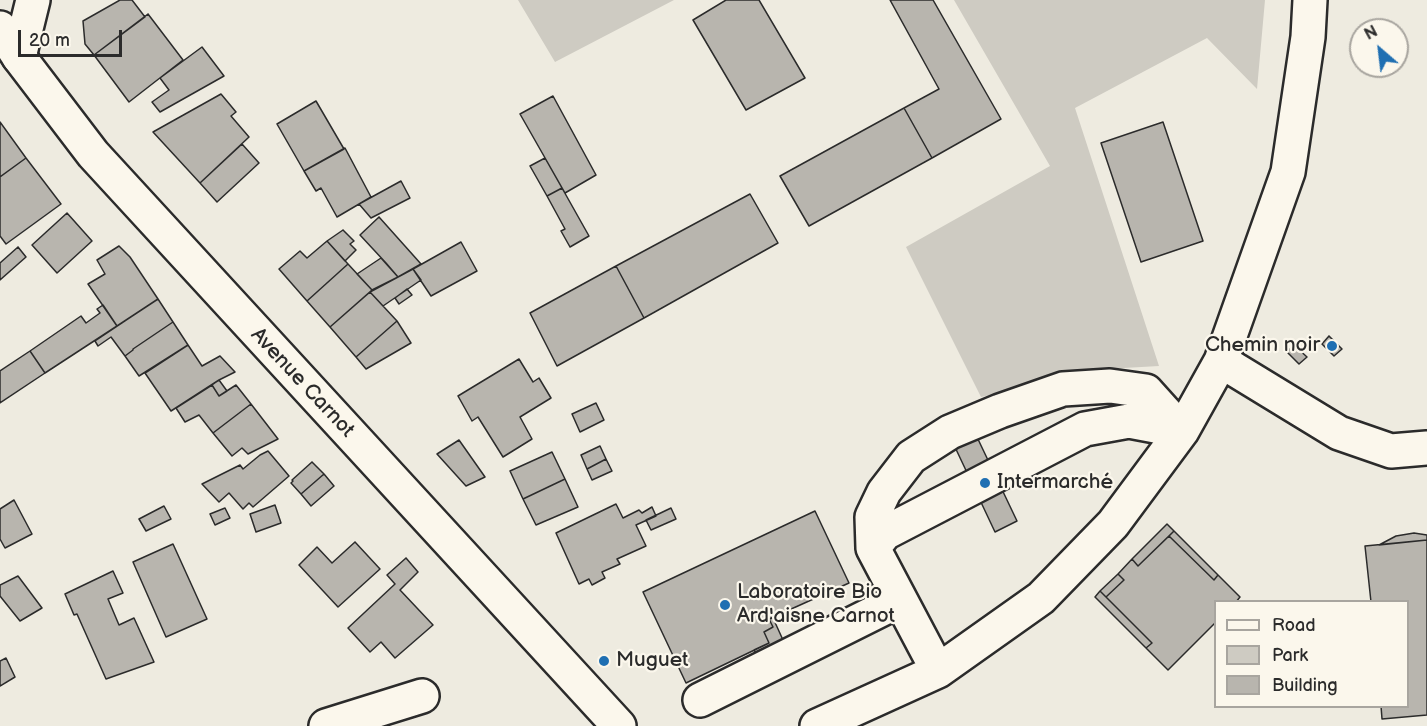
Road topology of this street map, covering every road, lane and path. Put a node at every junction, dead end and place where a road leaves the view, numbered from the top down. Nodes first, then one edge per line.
1 (33, 0) edge
2 (1310, 0) edge
3 (0, 28) edge
4 (19, 57) junction
5 (1221, 361) junction
6 (1182, 431) junction
7 (1427, 448) edge
8 (873, 548) junction
9 (900, 600) junction
10 (938, 671) junction
11 (422, 696) dead end
12 (700, 700) dead end
13 (326, 726) edge
14 (619, 726) edge
15 (817, 726) edge

1 - 4 street
2 - 5 street
3 - 4 street, Avenue Carnot
4 - 14 street, Avenue Carnot
5 - 6 street
5 - 7 street
6 - 8 street
6 - 8 street
6 - 10 street
8 - 9 street
9 - 10 street
9 - 12 street
10 - 15 street
11 - 13 street

